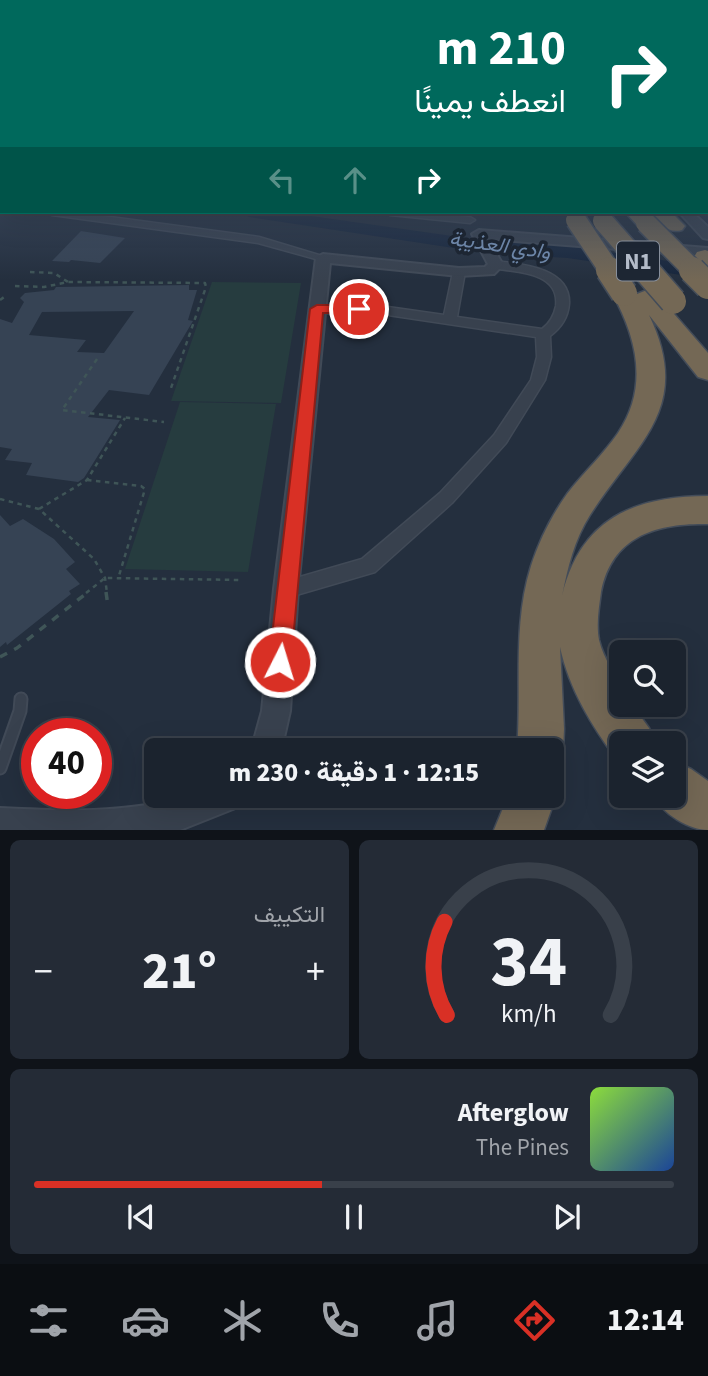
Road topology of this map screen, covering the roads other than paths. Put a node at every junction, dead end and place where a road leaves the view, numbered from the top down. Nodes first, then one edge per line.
1 (67, 214) edge
2 (428, 214) edge
3 (467, 216) edge
4 (584, 216) edge
5 (660, 217) edge
6 (479, 234) junction
7 (708, 235) edge
8 (707, 257) edge
9 (323, 258) junction
10 (496, 265) junction
11 (459, 272) junction
12 (708, 286) edge
13 (635, 295) junction
14 (317, 309) junction
15 (450, 319) junction
16 (543, 334) junction
17 (708, 341) edge
18 (708, 371) edge
19 (708, 510) edge
20 (286, 589) junction
21 (21, 699) dead end
22 (624, 731) edge
23 (269, 738) edge
24 (540, 738) edge
25 (0, 768) edge
26 (686, 795) edge
27 (207, 808) edge
28 (527, 808) edge
29 (708, 811) edge
30 (0, 824) edge
31 (519, 830) edge

1 - 9 street
2 - 3 street
3 - 6 street
4 - 13 highway
4 - 17 highway, N1, bridge
5 - 7 street
5 - 8 highway
5 - 12 highway, N1, bridge
6 - 8 street
6 - 10 street
9 - 11 street
9 - 14 street
10 - 11 street
10 - 16 street
11 - 15 street
13 - 18 highway
13 - 24 highway
14 - 15 street
14 - 20 street
15 - 16 street
16 - 20 street
19 - 22 highway
20 - 23 street
21 - 25 lane
26 - 29 highway
27 - 30 street
28 - 31 highway

